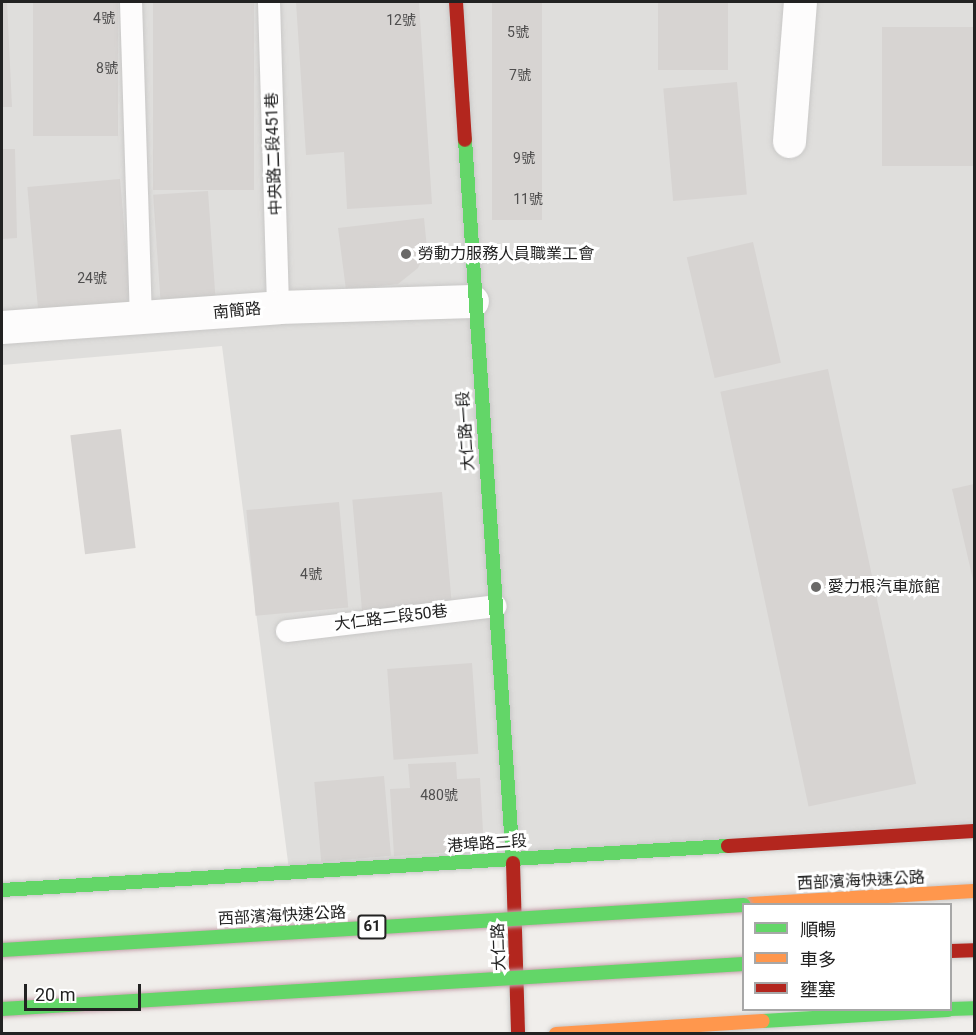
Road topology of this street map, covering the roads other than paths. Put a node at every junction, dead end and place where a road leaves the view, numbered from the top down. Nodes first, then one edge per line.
1 (131, 2) edge
2 (269, 2) edge
3 (456, 2) edge
4 (800, 2) edge
5 (789, 141) dead end
6 (472, 301) junction
7 (278, 307) junction
8 (141, 319) junction
9 (2, 327) edge
10 (496, 606) junction
11 (287, 631) dead end
12 (975, 831) edge
13 (513, 859) junction
14 (2, 890) edge
15 (975, 891) edge
16 (767, 903) edge
17 (742, 905) edge
18 (2, 950) edge
19 (975, 950) edge
20 (952, 951) edge
21 (742, 964) edge
22 (975, 1008) edge
23 (2, 1009) edge
24 (952, 1009) edge
25 (918, 1011) edge
26 (519, 1034) edge
27 (556, 1034) edge

1 - 8 lane
2 - 7 lane, 中央路二段451巷
3 - 6 main road, 大仁路一段
4 - 5 street
6 - 7 street, 南簡路
6 - 10 main road, 大仁路一段
7 - 8 street, 南簡路
8 - 9 street, 南簡路
10 - 11 lane, 大仁路二段50巷
10 - 13 main road, 大仁路一段
12 - 13 main road, 港埠路二段
13 - 14 main road, 港埠路二段
13 - 26 main road, 大仁路
15 - 16 main road, 西部濱海快速公路
17 - 18 main road, 西部濱海快速公路 / 61, bridge
19 - 20 main road
21 - 23 main road, bridge
22 - 24 main road
25 - 27 main road

